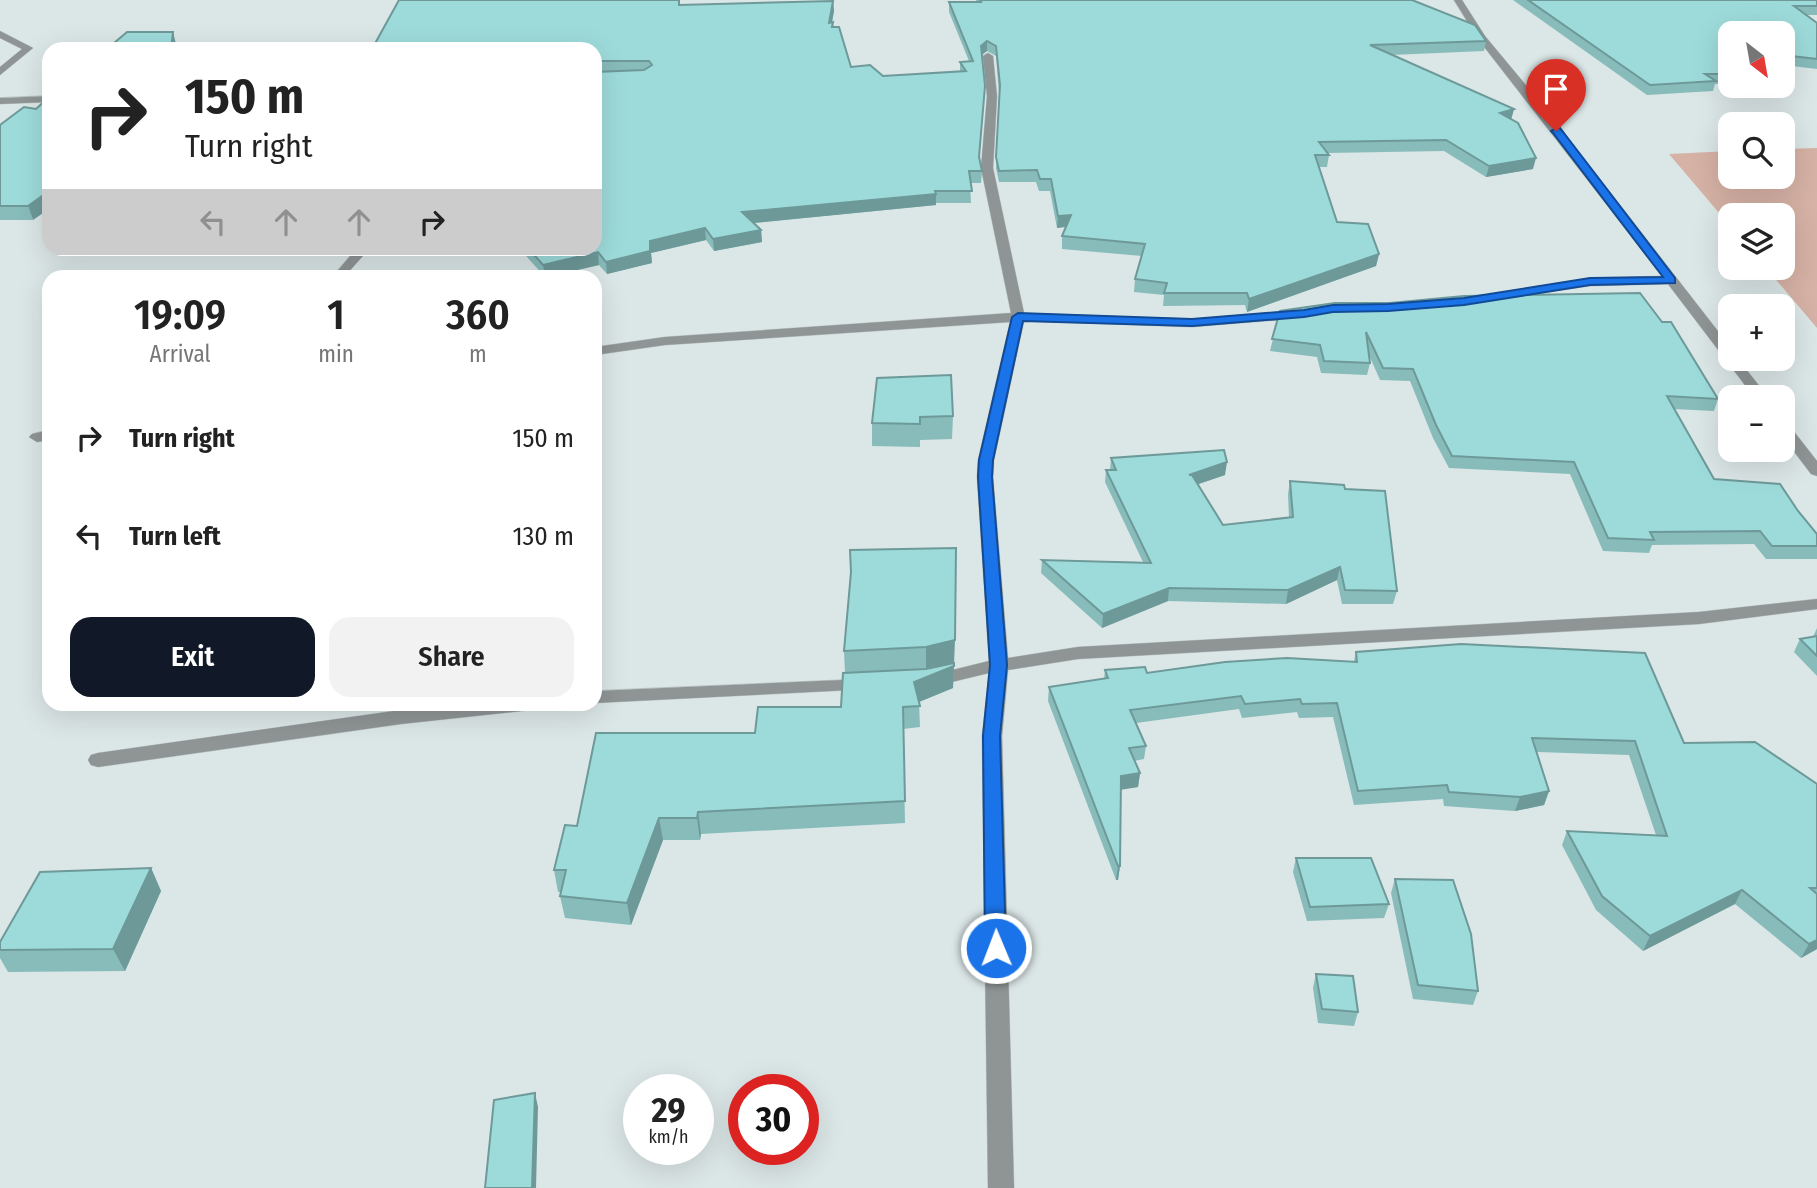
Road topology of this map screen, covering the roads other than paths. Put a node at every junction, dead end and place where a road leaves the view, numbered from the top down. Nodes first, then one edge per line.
1 (1458, 0) edge
2 (0, 34) edge
3 (988, 56) edge
4 (0, 72) edge
5 (42, 99) edge
6 (0, 100) edge
7 (357, 256) edge
8 (344, 270) edge
9 (1671, 281) junction
10 (1464, 301) edge
11 (1314, 312) edge
12 (1018, 317) junction
13 (1718, 341) edge
14 (602, 350) edge
15 (1741, 371) edge
16 (1752, 385) edge
17 (1795, 443) edge
18 (1817, 471) edge
19 (1817, 604) edge
20 (999, 665) junction
21 (912, 682) edge
22 (885, 684) edge
23 (602, 697) edge
24 (461, 711) edge
25 (98, 760) dead end
26 (1001, 1188) edge

1 - 9 street
2 - 4 street
3 - 12 street
5 - 6 street
7 - 8 street
9 - 10 street
9 - 13 street
11 - 12 street
12 - 14 street
12 - 20 street
15 - 16 street
17 - 18 street
19 - 20 street
20 - 21 street
20 - 26 street
22 - 23 street
24 - 25 street

